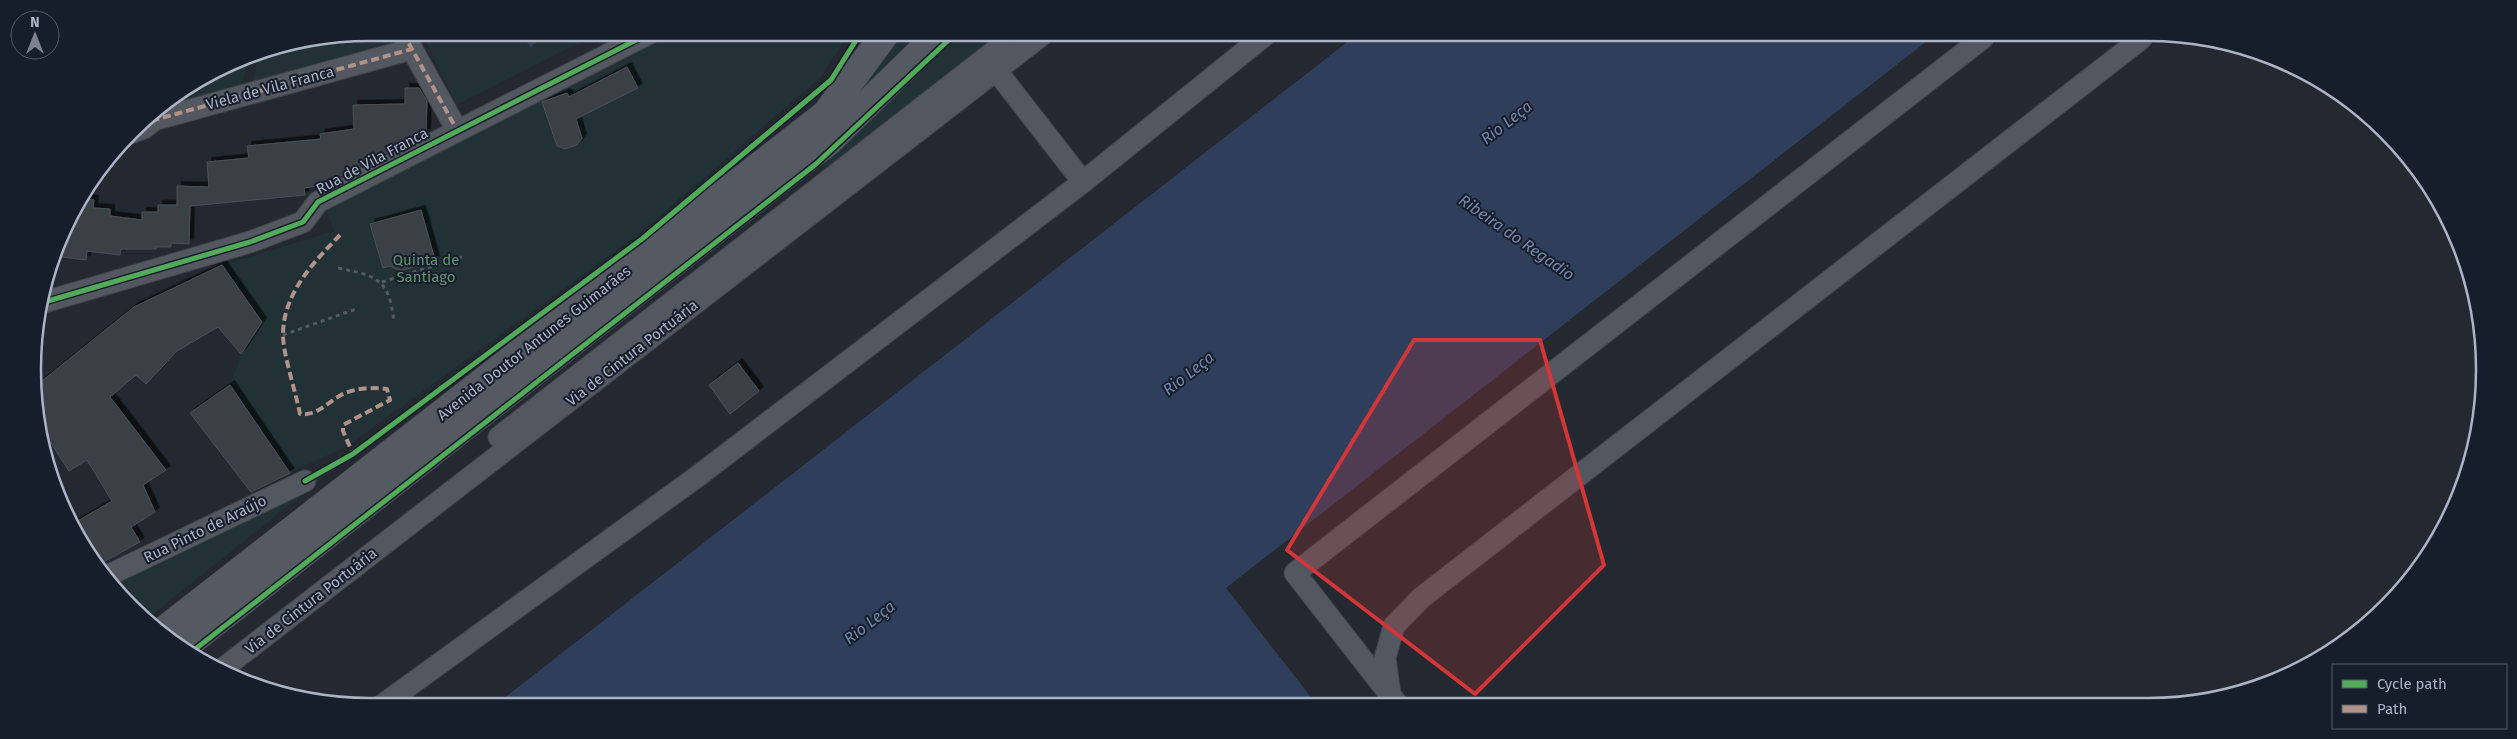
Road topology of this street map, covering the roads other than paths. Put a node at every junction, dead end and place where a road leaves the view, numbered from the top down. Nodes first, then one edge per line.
1 (407, 41) edge
2 (636, 41) edge
3 (881, 41) edge
4 (932, 41) edge
5 (1010, 41) edge
6 (1032, 41) edge
7 (1258, 41) edge
8 (1979, 41) edge
9 (2138, 41) edge
10 (992, 64) junction
11 (158, 119) edge
12 (457, 130) junction
13 (1084, 182) junction
14 (49, 300) edge
15 (305, 481) dead end
16 (113, 573) edge
17 (167, 628) edge
18 (189, 643) edge
19 (216, 660) edge
20 (227, 665) edge
21 (392, 698) edge
22 (1392, 698) edge
23 (1394, 698) edge

1 - 11 street, Viela de Vila Franca
1 - 12 street
2 - 12 street, Rua de Vila Franca
3 - 17 main road, Avenida Doutor Antunes Guimarães
4 - 18 main road, Avenida Doutor Antunes Guimarães
5 - 10 street, Via de Cintura Portuária
6 - 10 street, Via de Cintura Portuária
7 - 13 street
8 - 22 street
9 - 23 street
10 - 13 street
10 - 19 street, Via de Cintura Portuária
10 - 20 street, Via de Cintura Portuária
12 - 14 street, Rua de Vila Franca
13 - 21 street
15 - 16 street, Rua Pinto de Araújo

